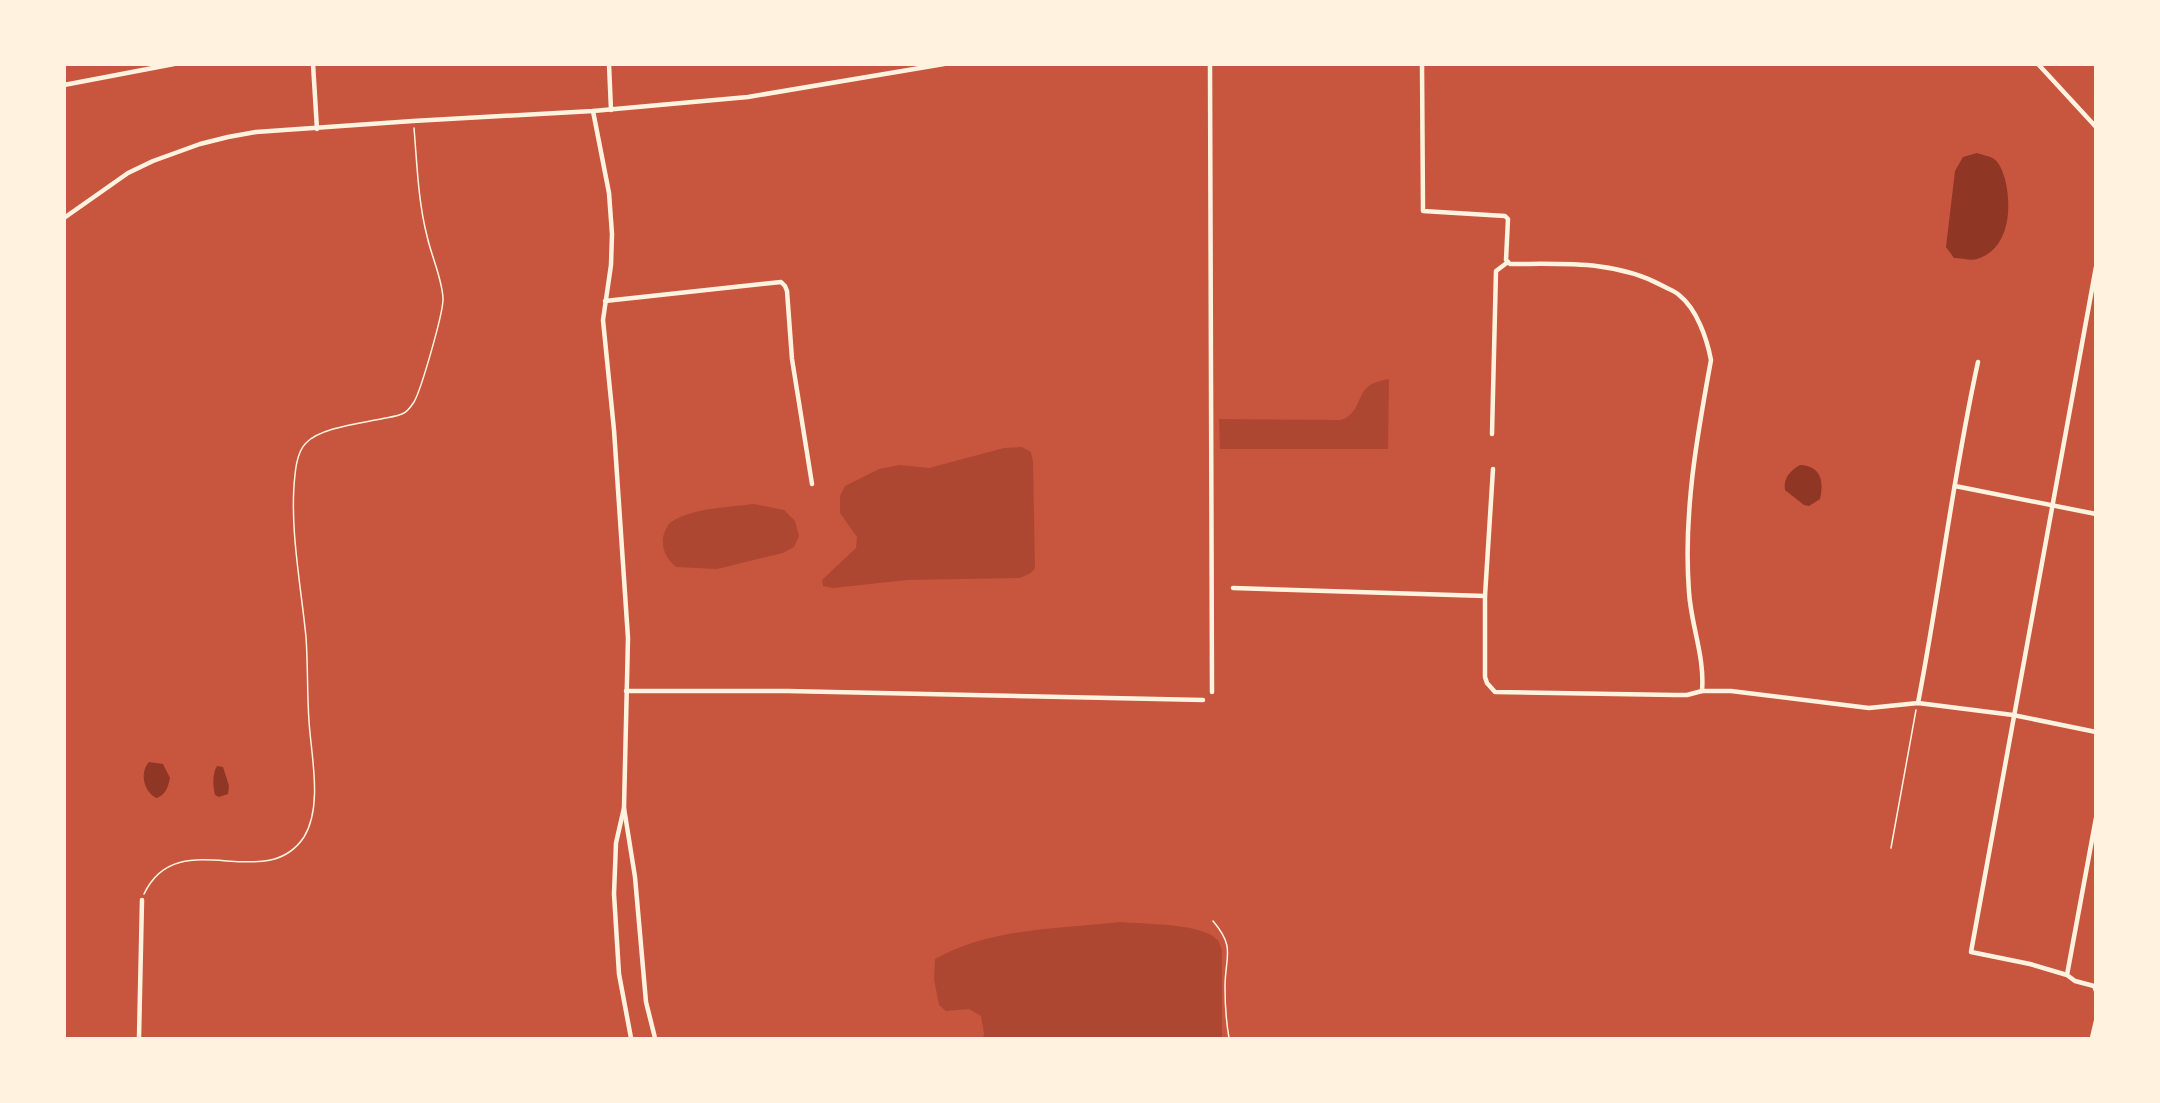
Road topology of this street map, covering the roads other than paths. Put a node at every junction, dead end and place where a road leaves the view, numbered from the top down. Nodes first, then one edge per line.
1 (174, 64) edge
2 (313, 64) edge
3 (609, 64) edge
4 (944, 64) edge
5 (1210, 64) edge
6 (1422, 64) edge
7 (2038, 64) edge
8 (64, 85) edge
9 (611, 110) junction
10 (593, 111) junction
11 (2096, 127) edge
12 (317, 129) junction
13 (64, 218) edge
14 (1508, 262) junction
15 (2096, 267) edge
16 (605, 301) junction
17 (1977, 362) dead end
18 (1492, 434) dead end
19 (1493, 469) dead end
20 (812, 484) dead end
21 (1955, 486) junction
22 (2052, 506) junction
23 (2096, 514) edge
24 (1233, 588) dead end
25 (1485, 596) junction
26 (626, 691) junction
27 (1702, 691) junction
28 (1212, 692) dead end
29 (1203, 700) dead end
30 (1918, 703) junction
31 (2013, 715) junction
32 (2096, 732) edge
33 (624, 808) junction
34 (2096, 818) edge
35 (142, 900) road end
36 (2067, 975) junction
37 (2095, 988) edge
38 (2096, 1021) edge
39 (139, 1038) edge
40 (631, 1038) edge
41 (655, 1038) edge
42 (2092, 1038) edge

1 - 8 street
2 - 12 street
3 - 9 street
4 - 9 street
5 - 28 street
6 - 14 street
7 - 11 street
9 - 10 street
10 - 12 street
10 - 16 street
12 - 13 street
14 - 18 street
14 - 27 street
15 - 22 street
16 - 20 street
16 - 26 street
17 - 21 street
19 - 25 street
21 - 22 street
21 - 30 street
22 - 23 street
22 - 31 street
24 - 25 street
25 - 27 street
26 - 29 street
26 - 33 street
27 - 30 street
30 - 31 street
31 - 32 street
31 - 36 street
33 - 40 street
33 - 41 street
34 - 36 street
35 - 39 street
36 - 37 street
38 - 42 street

